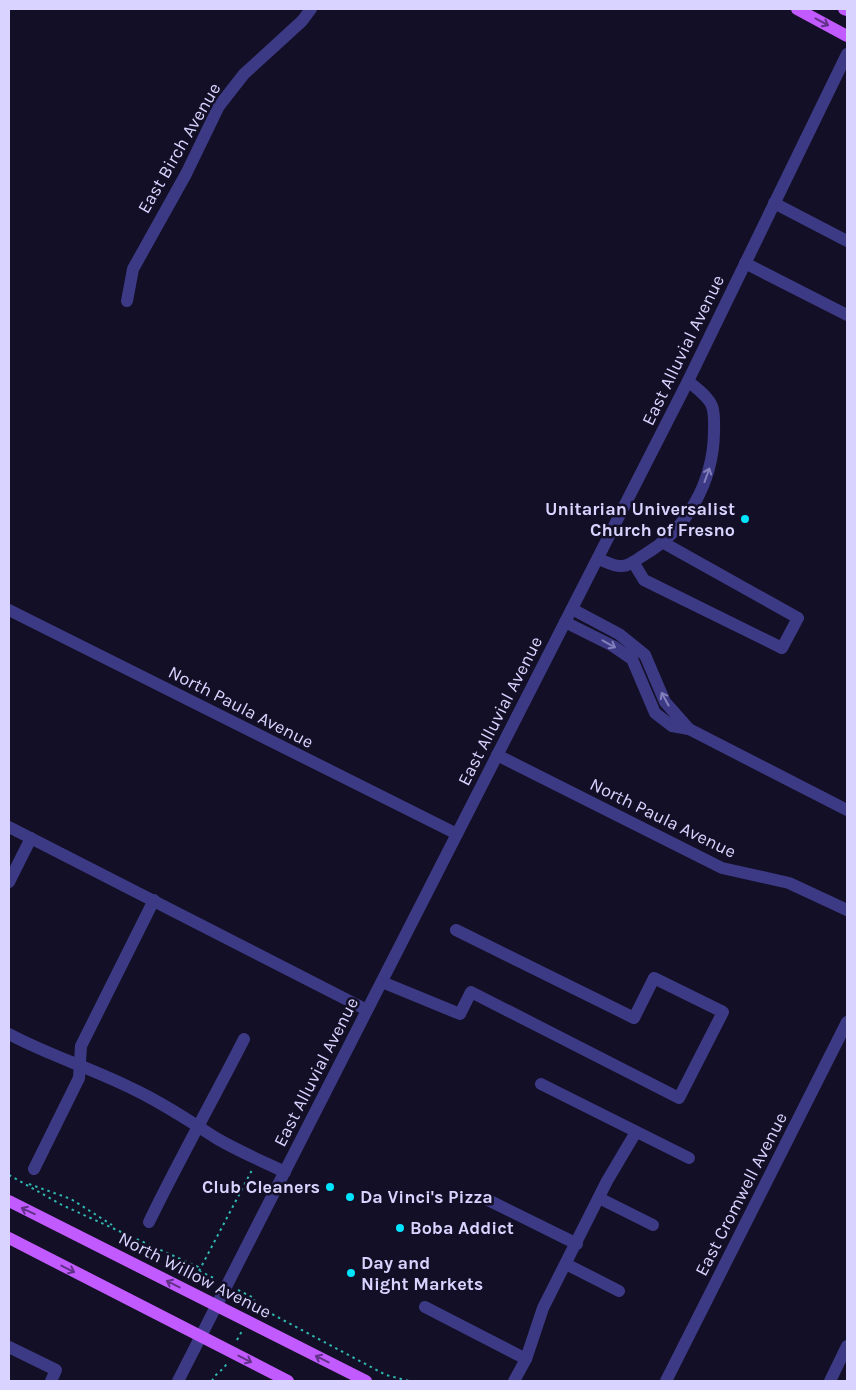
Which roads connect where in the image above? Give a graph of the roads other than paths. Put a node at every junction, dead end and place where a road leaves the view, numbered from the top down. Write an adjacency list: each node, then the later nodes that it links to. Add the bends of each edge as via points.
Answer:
1 (311, 9): 8 (street, East Birch Avenue, via 244,74 219,106 186,174 133,269)
2 (797, 9): 3 (main road, one-way to 3)
3 (847, 36)
4 (847, 54): 5 (street, East Alluvial Avenue)
5 (774, 203): 6 (street); 7 (street, East Alluvial Avenue)
6 (847, 241)
7 (745, 262): 9 (street); 10 (street, East Alluvial Avenue)
8 (127, 301)
9 (847, 315)
10 (688, 381): 11 (street, one-way to 10, via 674,532 698,497 709,469 714,442 709,400); 12 (street, East Alluvial Avenue)
11 (662, 542): 13 (street); 13 (street, via 798,618 782,648 644,580)
12 (598, 558): 13 (street, via 620,566); 14 (street, East Alluvial Avenue)
13 (633, 562)
14 (572, 609): 16 (street, East Alluvial Avenue); 17 (street, one-way to 14, via 665,702 645,655 619,634)
15 (9, 610): 21 (street, North Paula Avenue)
16 (565, 622): 17 (street, one-way to 17, via 632,659 655,713 672,726); 18 (street, East Alluvial Avenue)
17 (689, 729): 19 (street)
18 (497, 755): 21 (street, East Alluvial Avenue); 25 (street, North Paula Avenue, via 722,868 789,883)
19 (847, 810)
20 (9, 827): 22 (street)
21 (457, 834): 27 (street, East Alluvial Avenue)
22 (31, 838): 23 (street); 24 (street)
23 (9, 882)
24 (154, 900): 28 (street); 32 (street, via 81,1046)
25 (847, 910)
26 (456, 930): 27 (street, via 634,1018 654,978 723,1012 679,1098 471,992 460,1014)
27 (382, 982): 28 (street, East Alluvial Avenue)
28 (368, 1010): 38 (street, East Alluvial Avenue)
29 (847, 1022): 59 (street, East Cromwell Avenue)
30 (9, 1034): 32 (street)
31 (244, 1039): 34 (street)
32 (80, 1065): 34 (street, via 134,1089); 37 (street, via 80,1078)
33 (541, 1084): 35 (street)
34 (198, 1125): 38 (street); 42 (street)
35 (636, 1132): 36 (street); 39 (street)
36 (689, 1158)
37 (34, 1169)
38 (284, 1172): 48 (street, East Alluvial Avenue)
39 (599, 1198): 43 (street); 45 (street)
40 (486, 1199): 45 (street)
41 (9, 1201): 48 (main road, North Willow Avenue, one-way to 41)
42 (149, 1222)
43 (653, 1225)
44 (9, 1238): 50 (main road, one-way to 50)
45 (577, 1244): 46 (street)
46 (566, 1264): 47 (street); 53 (street, via 543,1308)
47 (619, 1291)
48 (217, 1306): 50 (street, East Alluvial Avenue); 57 (main road, North Willow Avenue, one-way to 48)
49 (425, 1307): 53 (street)
50 (201, 1338): 55 (street, East Alluvial Avenue); 56 (main road, one-way to 56)
51 (847, 1346): 60 (street)
52 (9, 1347): 54 (street, via 56,1370)
53 (526, 1359): 58 (street)
54 (51, 1381)
55 (178, 1381)
56 (288, 1381)
57 (366, 1381)
58 (514, 1381)
59 (666, 1381)
60 (830, 1381)

